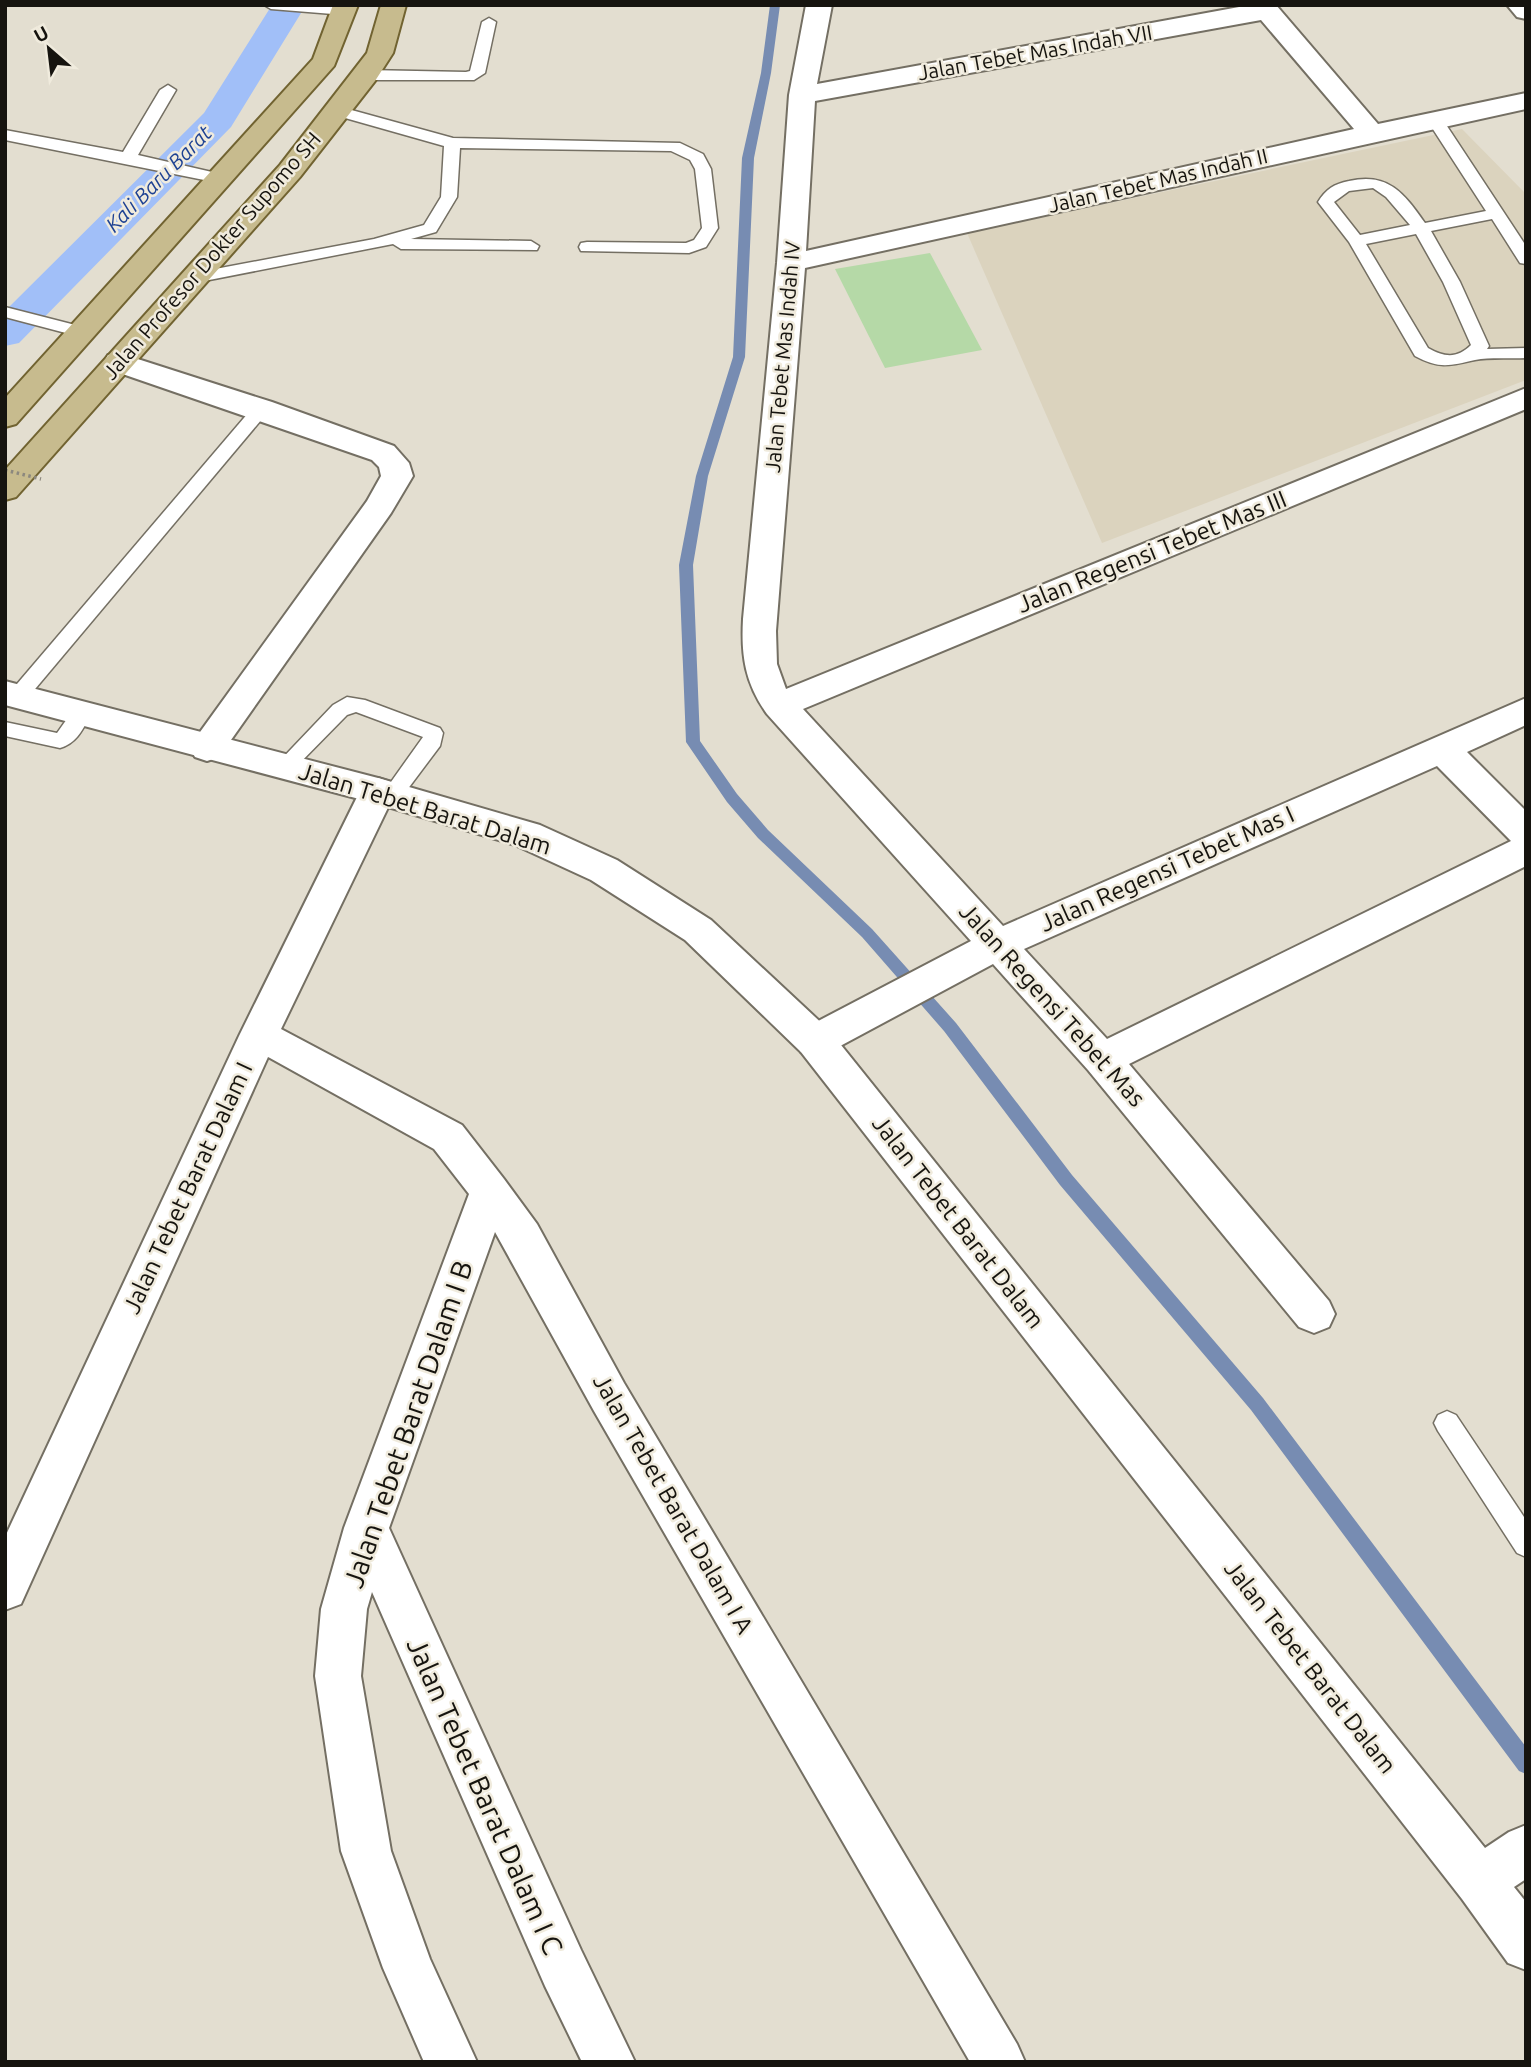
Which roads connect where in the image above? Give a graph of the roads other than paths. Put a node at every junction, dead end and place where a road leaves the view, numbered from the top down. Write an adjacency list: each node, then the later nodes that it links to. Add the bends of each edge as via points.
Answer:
1 (271, 5): 5 (lane)
2 (394, 5): 10 (main road, Jalan Profesor Dokter Supomo SH)
3 (819, 5): 12 (street, Jalan Tebet Mas Indah IV)
4 (1519, 5): 7 (street)
5 (345, 8): 9 (main road, Jalan Profesor Dokter Supomo SH)
6 (1265, 8): 12 (street, Jalan Tebet Mas Indah VII); 16 (street)
7 (1526, 12)
8 (489, 22): 10 (lane, via 477,73 469,77)
9 (330, 48): 10 (main road); 20 (main road, Jalan Profesor Dokter Supomo SH, via 325,61)
10 (373, 64): 14 (main road, Jalan Profesor Dokter Supomo SH)
11 (168, 90): 19 (lane)
12 (802, 95): 28 (street, Jalan Tebet Mas Indah IV)
13 (1526, 101): 15 (street, Jalan Tebet Mas Indah II)
14 (337, 111): 18 (lane); 29 (main road, Jalan Profesor Dokter Supomo SH)
15 (1435, 120): 16 (street, Jalan Tebet Mas Indah II); 21 (lane)
16 (1372, 133): 28 (street, Jalan Tebet Mas Indah II)
17 (5, 135): 19 (lane)
18 (452, 143): 24 (lane, via 449,197 430,228); 26 (lane, via 674,146 697,157 703,169 710,228 700,243 689,248)
19 (128, 158): 20 (lane)
20 (210, 176): 31 (main road, Jalan Profesor Dokter Supomo SH)
21 (1494, 214): 22 (lane); 27 (lane)
22 (1422, 228): 23 (lane); 23 (lane, via 1389,191 1377,184 1358,184 1330,193 1326,202); 33 (lane, via 1480,346)
23 (1356, 241): 33 (lane, via 1421,352 1436,361)
24 (377, 244): 25 (lane); 29 (lane)
25 (531, 246)
26 (587, 247)
27 (1526, 259)
28 (792, 263): 39 (street, Jalan Tebet Mas Indah IV, via 758,651 761,674)
29 (194, 278): 34 (main road, Jalan Profesor Dokter Supomo SH)
30 (5, 312): 31 (lane)
31 (81, 332): 37 (main road, Jalan Profesor Dokter Supomo SH)
32 (1526, 353): 33 (lane)
33 (1473, 355)
34 (119, 362): 36 (street); 38 (main road, Jalan Profesor Dokter Supomo SH)
35 (1526, 398): 39 (street, Jalan Regensi Tebet Mas III)
36 (261, 408): 40 (lane); 42 (street, via 383,453 397,476)
37 (5, 417)
38 (5, 490)
39 (779, 705): 48 (street, Jalan Regensi Tebet Mas)
40 (9, 706): 42 (street, Jalan Tebet Barat Dalam, via 81,714)
41 (1526, 709): 43 (street, Jalan Regensi Tebet Mas I)
42 (207, 748): 44 (street, Jalan Tebet Barat Dalam)
43 (1442, 749): 46 (street); 48 (street, Jalan Regensi Tebet Mas I)
44 (284, 767): 45 (street, Jalan Tebet Barat Dalam); 45 (lane, via 347,704 358,705 433,733 433,741)
45 (384, 794): 49 (street, Jalan Tebet Barat Dalam, via 527,835 604,870 698,930); 50 (street, Jalan Tebet Barat Dalam I)
46 (1526, 834)
47 (1526, 850): 51 (street)
48 (998, 944): 49 (street, Jalan Regensi Tebet Mas I); 51 (street, Jalan Regensi Tebet Mas)
49 (827, 1034): 59 (street, Jalan Tebet Barat Dalam)
50 (258, 1036): 52 (street, Jalan Tebet Barat Dalam I A, via 447,1137); 57 (street, Jalan Tebet Barat Dalam I)
51 (1102, 1059): 53 (street, Jalan Regensi Tebet Mas)
52 (490, 1191): 55 (street, Jalan Tebet Barat Dalam I B); 63 (street, Jalan Tebet Barat Dalam I A, via 522,1237 609,1397)
53 (1314, 1314)
54 (1447, 1423): 56 (lane)
55 (366, 1528): 61 (street, Jalan Tebet Barat Dalam I B, via 344,1609 338,1676 366,1852 408,1968); 62 (street, Jalan Tebet Barat Dalam I C)
56 (1526, 1544)
57 (5, 1588)
58 (1526, 1849): 59 (street)
59 (1480, 1881): 60 (street, Jalan Tebet Barat Dalam)
60 (1526, 1945)
61 (452, 2062)
62 (609, 2062)
63 (999, 2062)

